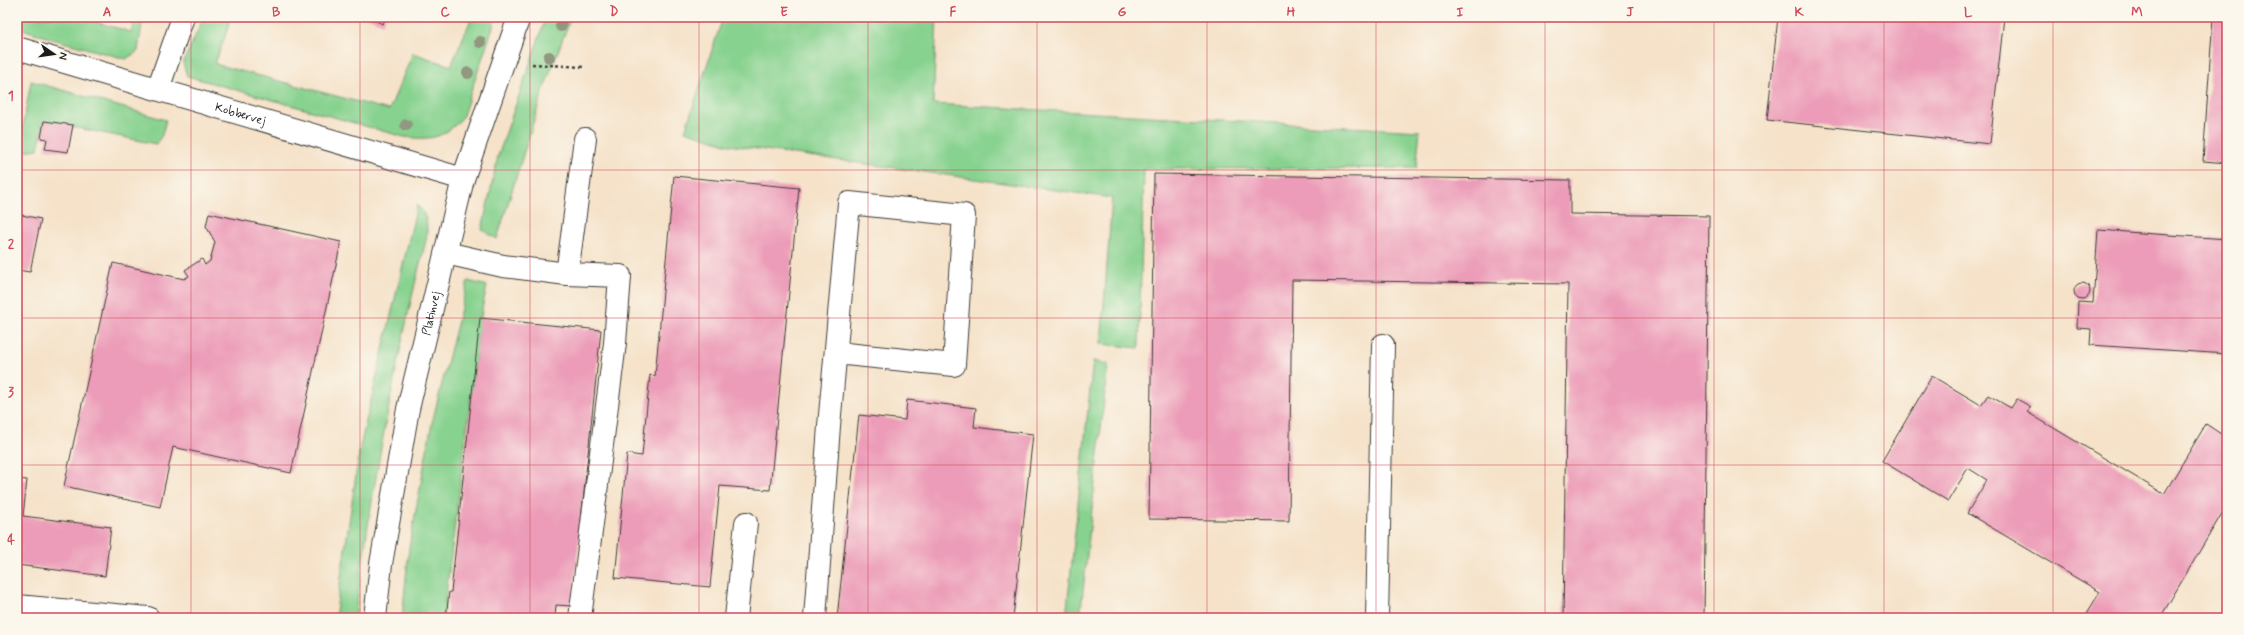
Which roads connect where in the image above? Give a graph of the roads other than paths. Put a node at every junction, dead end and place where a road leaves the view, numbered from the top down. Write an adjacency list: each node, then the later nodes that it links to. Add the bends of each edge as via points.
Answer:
1 (183, 17): 4 (street)
2 (519, 17): 6 (street, Platinvej)
3 (18, 51): 4 (street, Kobbervej)
4 (158, 90): 6 (street, Kobbervej)
5 (586, 139): 8 (street)
6 (463, 179): 7 (street, Platinvej)
7 (446, 253): 8 (street, via 504,266); 14 (street, Platinvej, via 408,409 381,564)
8 (567, 274): 15 (street, via 620,276 615,343)
9 (1383, 345): 18 (street)
10 (836, 352): 10 (street, via 849,203 964,215 954,365); 17 (street)
11 (746, 523): 16 (street)
12 (17, 606): 13 (street)
13 (148, 618)
14 (375, 618)
15 (580, 618)
16 (736, 618)
17 (815, 618)
18 (1377, 618)

